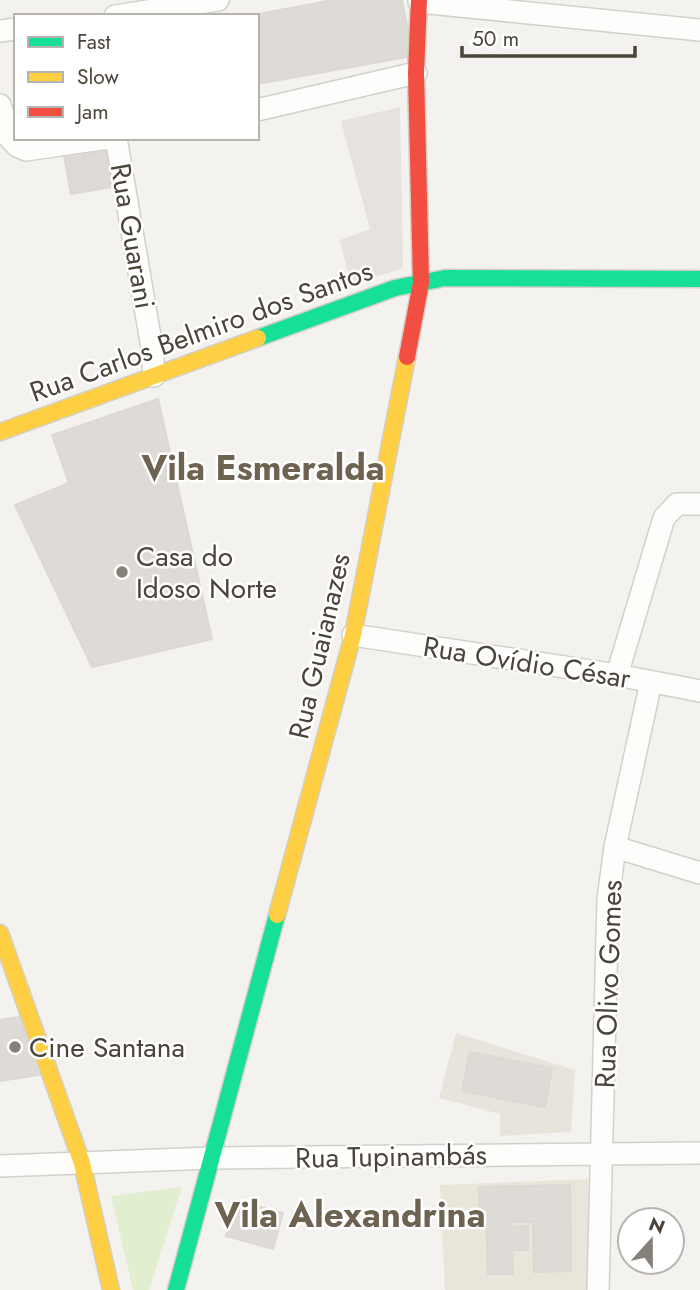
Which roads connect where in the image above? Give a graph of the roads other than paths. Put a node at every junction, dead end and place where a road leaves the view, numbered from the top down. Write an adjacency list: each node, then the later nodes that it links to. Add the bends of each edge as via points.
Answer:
1 (218, 0): 3 (street)
2 (419, 1): 4 (street); 5 (main road, Rua Guaianazes)
3 (128, 14)
4 (700, 30)
5 (416, 73): 7 (street); 12 (main road, Rua Guaianazes)
6 (0, 105): 8 (street)
7 (259, 110)
8 (5, 133): 9 (street, via 26,150)
9 (94, 140)
10 (116, 140): 13 (street, Rua Guarani)
11 (700, 279): 12 (main road, Rua Carlos Belmiro dos Santos, via 445,278)
12 (421, 283): 13 (main road, Rua Carlos Belmiro dos Santos, via 395,288); 16 (main road, Rua Guaianazes)
13 (154, 376): 14 (main road, Rua Carlos Belmiro dos Santos)
14 (0, 432)
15 (700, 504): 17 (street, via 677,505 664,518)
16 (353, 635): 17 (street, Rua Ovídio César); 25 (main road, Rua Guaianazes)
17 (617, 676): 18 (street, Rua Ovídio César)
18 (651, 682): 19 (street, Rua Ovídio César); 20 (street, Rua Olivo Gomes)
19 (700, 691)
20 (615, 847): 21 (street); 23 (street, Rua Olivo Gomes, via 608,899)
21 (700, 873)
22 (0, 933): 26 (main road)
23 (602, 1153): 24 (street, Rua Tupinambás); 25 (street, Rua Tupinambás); 30 (street, Rua Olivo Gomes)
24 (700, 1153)
25 (211, 1158): 26 (street, Rua Tupinambás); 29 (main road, Rua Guaianazes)
26 (82, 1163): 27 (street, Rua Tupinambás); 28 (main road)
27 (0, 1166)
28 (111, 1290)
29 (176, 1290)
30 (598, 1290)

